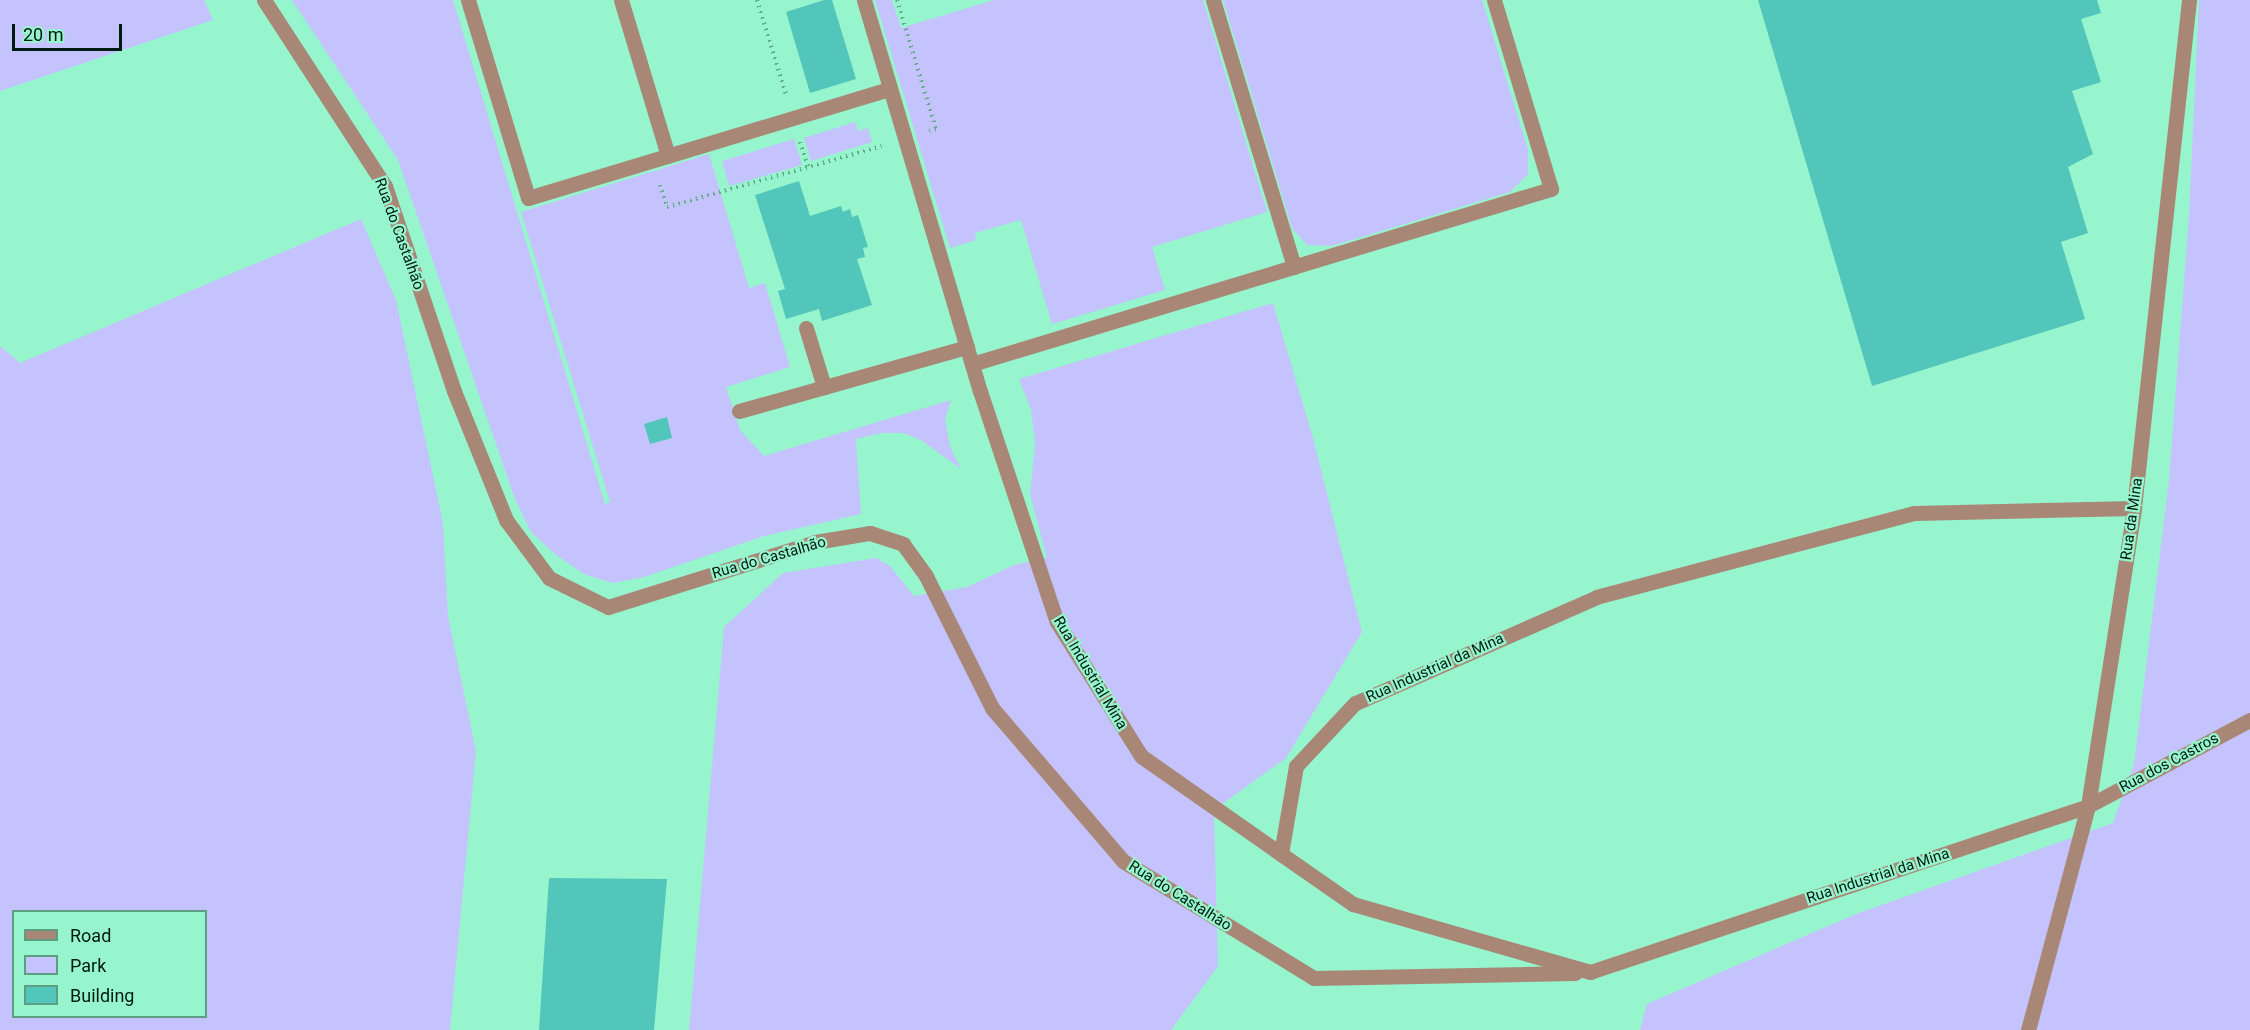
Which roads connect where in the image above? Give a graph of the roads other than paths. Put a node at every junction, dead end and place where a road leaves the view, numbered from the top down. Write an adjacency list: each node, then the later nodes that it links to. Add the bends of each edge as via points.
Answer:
1 (264, 0): 20 (street, Rua do Castalhão, via 385,186 454,391 506,520 549,578 608,607 815,542 870,533 903,544 926,576 992,708 1123,861 1314,978)
2 (468, 0): 9 (street, via 528,198)
3 (621, 0): 9 (street)
4 (864, 0): 8 (street, Rua Industrial Mina)
5 (1213, 0): 10 (street)
6 (1494, 0): 10 (street, via 1551,189)
7 (2189, 0): 16 (street, Rua da Mina)
8 (890, 89): 9 (street); 12 (street, Rua Industrial Mina)
9 (668, 156)
10 (1294, 267): 13 (street)
11 (806, 328): 14 (street)
12 (967, 347): 13 (street, Rua Industrial Mina); 14 (street)
13 (972, 364): 19 (street, Rua Industrial Mina, via 1057,622 1141,756)
14 (824, 387): 15 (street)
15 (739, 411)
16 (2134, 508): 18 (street, Rua da Mina); 19 (street, Rua Industrial da Mina, via 1914,513 1597,597 1355,703 1296,766)
17 (2250, 720): 18 (street, Rua dos Castros)
18 (2088, 806): 20 (street, Rua Industrial da Mina); 21 (street, Rua da Mina)
19 (1281, 854): 20 (street, via 1353,904)
20 (1590, 972)
21 (2028, 1030)

